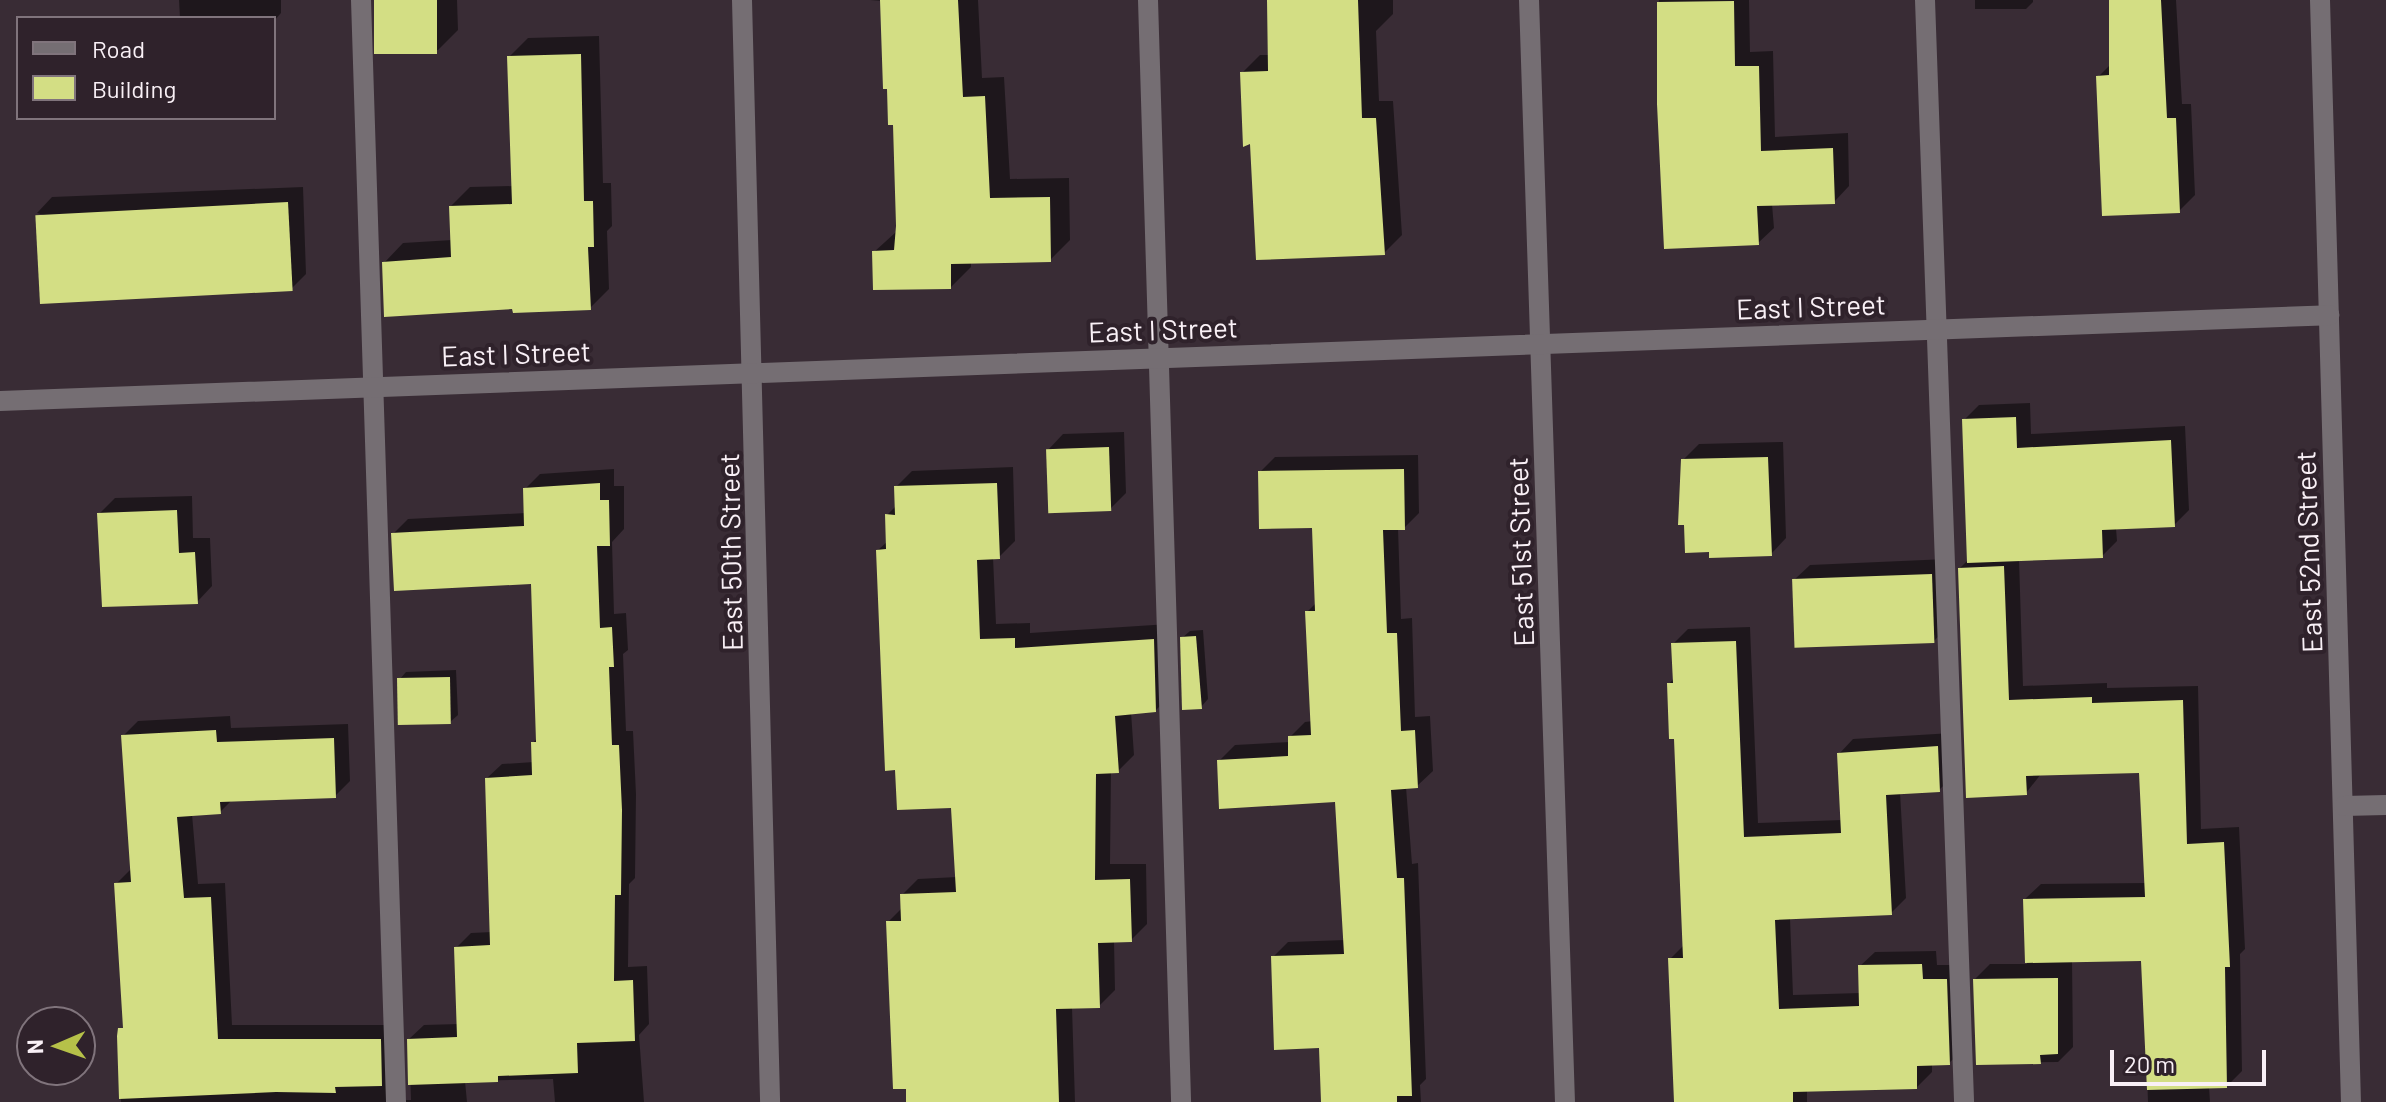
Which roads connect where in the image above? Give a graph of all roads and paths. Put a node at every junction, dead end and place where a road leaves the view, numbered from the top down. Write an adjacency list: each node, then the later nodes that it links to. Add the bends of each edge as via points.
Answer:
1 (361, 0): 12 (street)
2 (742, 0): 11 (street, East 50th Street)
3 (1148, 0): 10 (street)
4 (1529, 0): 9 (street, East 51st Street)
5 (1925, 0): 8 (street)
6 (2320, 0): 7 (street, East 52nd Street)
7 (2329, 315): 8 (street, East I Street); 15 (street, East 52nd Street)
8 (1937, 329): 9 (street, East I Street); 20 (street)
9 (1541, 343): 10 (street, East I Street); 19 (street, East 51st Street)
10 (1159, 357): 11 (street, East I Street); 18 (street)
11 (754, 372): 12 (street, East I Street); 17 (street, East 50th Street)
12 (374, 387): 13 (street, East I Street); 16 (street)
13 (0, 401)
14 (2386, 805): 15 (street)
15 (2344, 806): 21 (street, East 52nd Street)
16 (396, 1102)
17 (770, 1102)
18 (1181, 1102)
19 (1565, 1102)
20 (1964, 1102)
21 (2351, 1102)

